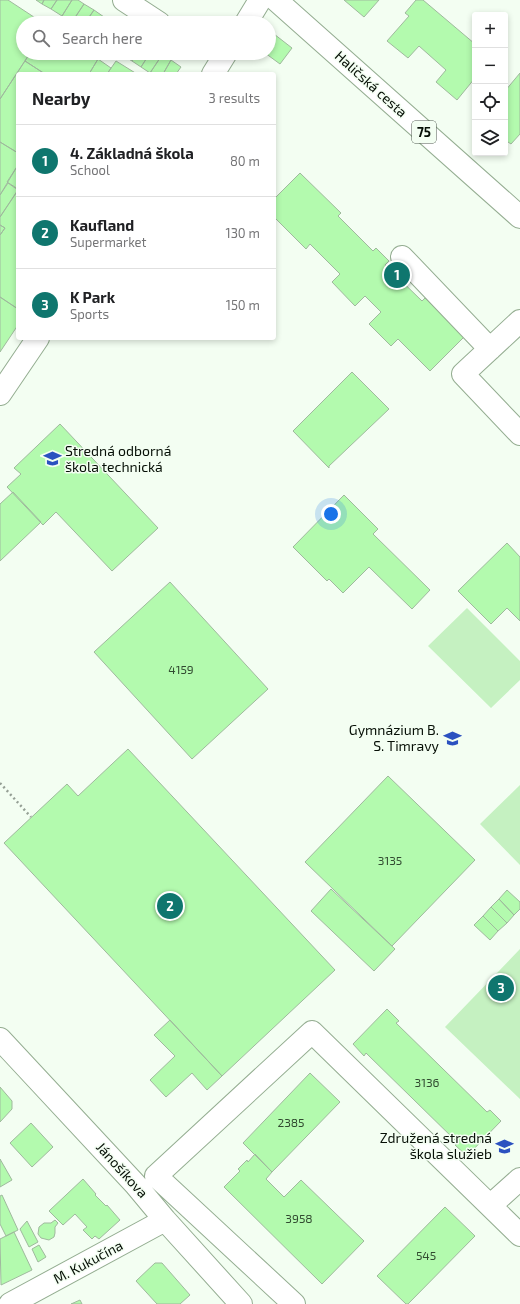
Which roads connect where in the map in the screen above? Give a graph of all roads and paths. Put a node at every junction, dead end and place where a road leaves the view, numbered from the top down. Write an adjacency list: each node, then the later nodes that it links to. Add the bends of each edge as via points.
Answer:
1 (124, 0): 4 (street)
2 (260, 0): 5 (street)
3 (276, 0): 6 (street, Haličská cesta / 75)
4 (148, 16)
5 (250, 16)
6 (520, 217)
7 (402, 258): 10 (street)
8 (520, 322): 10 (street)
9 (37, 340): 11 (street)
10 (490, 349): 12 (street, via 463,374)
11 (0, 394)
12 (520, 434)
13 (0, 783): 14 (path)
14 (31, 817)
15 (0, 1039): 18 (street, Jánošíkova)
16 (520, 1178): 17 (street)
17 (491, 1205): 19 (street); 22 (street, via 312,1032 156,1176)
18 (166, 1220): 20 (street, M. Kukučína); 21 (street, Jánošíkova)
19 (520, 1235)
20 (10, 1304)
21 (241, 1304)
22 (294, 1304)

